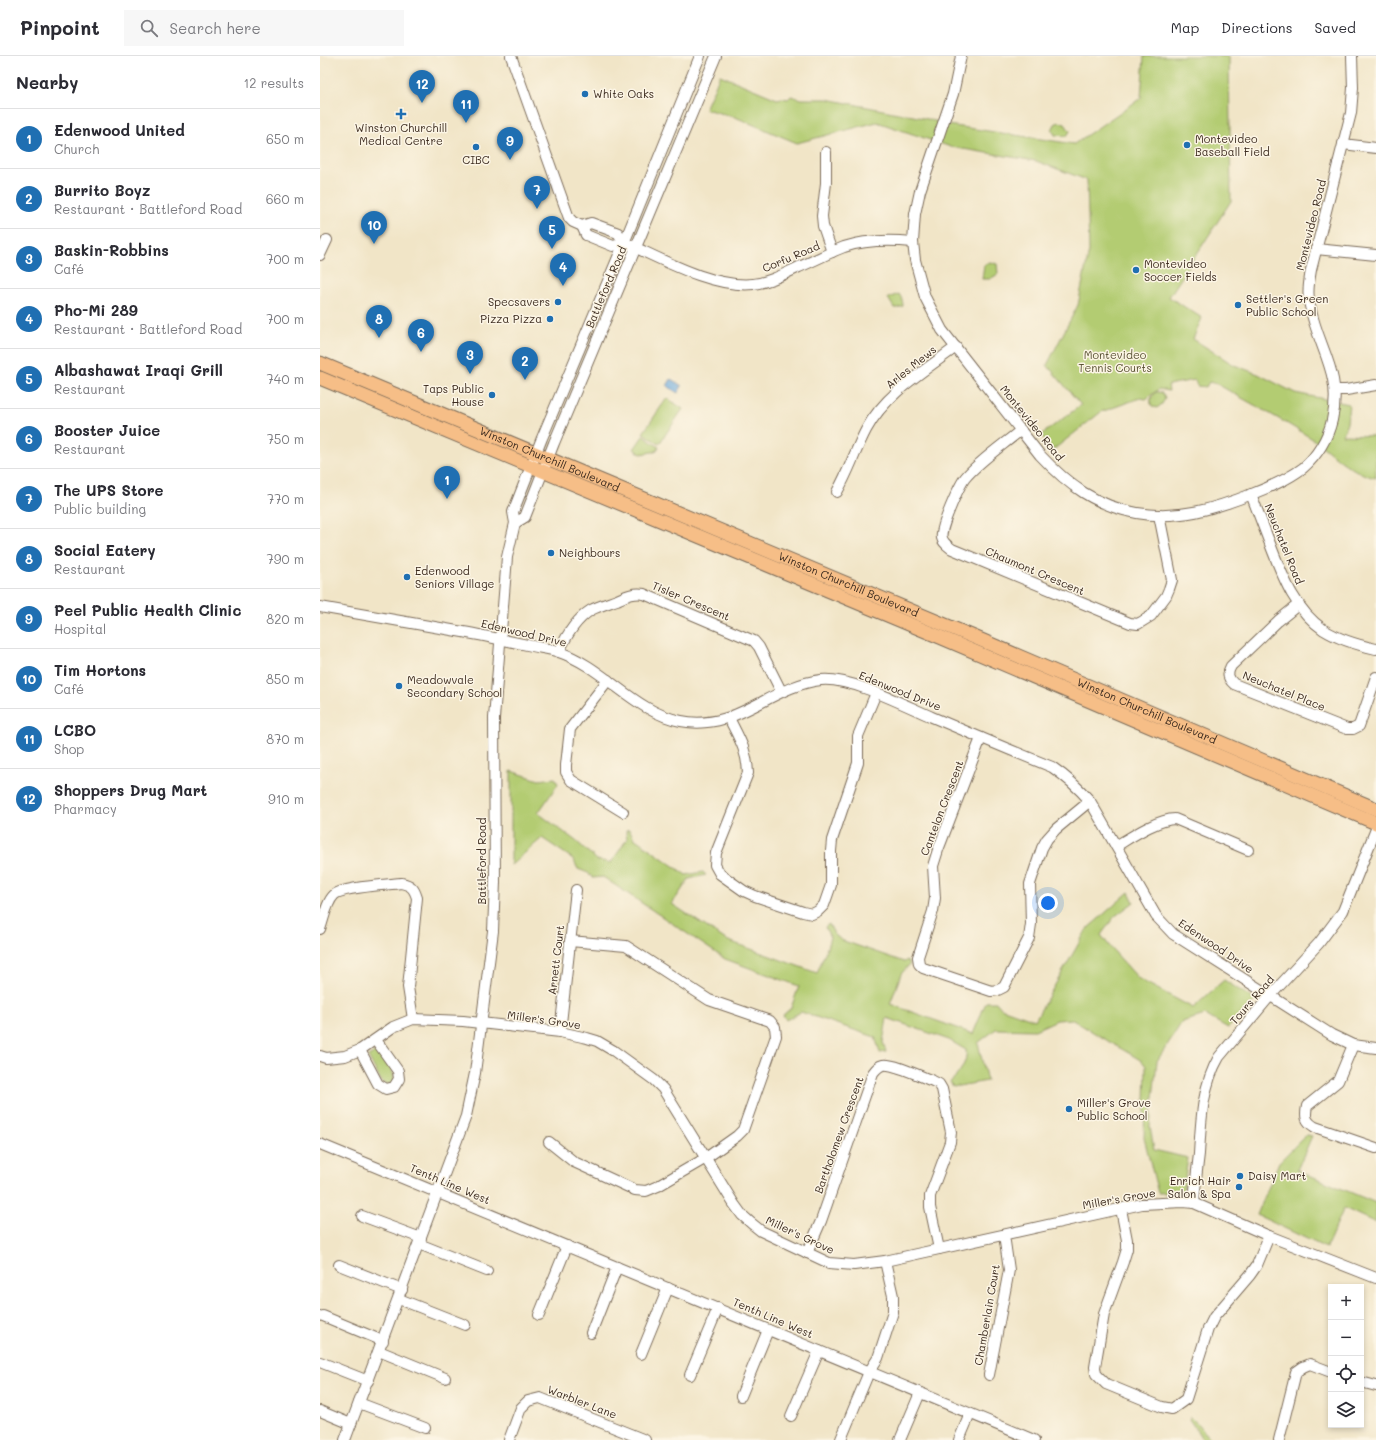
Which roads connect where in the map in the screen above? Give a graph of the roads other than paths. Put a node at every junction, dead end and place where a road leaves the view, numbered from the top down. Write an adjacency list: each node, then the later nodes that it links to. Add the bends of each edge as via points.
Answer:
1 (511, 56): 11 (street, via 569,218 582,226 586,235 613,246)
2 (700, 56): 11 (street, Battleford Road)
3 (716, 56): 12 (street, Battleford Road)
4 (961, 56): 10 (street, Montevideo Road, via 953,94 920,191)
5 (1352, 56): 6 (street, Montevideo Road, via 1353,101)
6 (1343, 144): 7 (street); 13 (street, Montevideo Road)
7 (1376, 148)
8 (826, 152): 14 (street, via 822,216)
9 (327, 240): 15 (street)
10 (913, 242): 14 (street, Corfu Road, via 895,240 864,243); 17 (street, Montevideo Road, via 925,297 942,330)
11 (624, 243): 12 (street, Corfu Road); 23 (street, Battleford Road)
12 (636, 248): 14 (street, Corfu Road, via 707,279 745,284 768,281); 24 (street, Battleford Road)
13 (1316, 249): 16 (street); 21 (street, Montevideo Road, via 1311,270 1309,305)
14 (832, 252)
15 (320, 255)
16 (1376, 255)
17 (956, 347): 22 (street, Montevideo Road); 27 (street, Arles Mews, via 905,385 888,402 866,430)
18 (320, 363): 23 (main road, Winston Churchill Boulevard)
19 (320, 378): 25 (main road, Winston Churchill Boulevard)
20 (1376, 385): 21 (street)
21 (1336, 390): 28 (street, Montevideo Road, via 1330,428 1315,456 1289,477)
22 (1021, 430): 29 (street, Montevideo Road, via 1054,469 1089,497 1117,508); 29 (street, Chaumont Crescent, via 964,479 942,527 941,537 952,549 1130,623 1138,624 1151,616 1166,596 1172,580)
23 (536, 453): 24 (main road, Winston Churchill Boulevard); 25 (street, Battleford Road)
24 (548, 459): 26 (street, Battleford Road); 43 (main road, Winston Churchill Boulevard)
25 (530, 466): 26 (main road, Winston Churchill Boulevard); 30 (street, Battleford Road, via 513,512)
26 (543, 472): 30 (street, Battleford Road, via 526,517); 45 (main road, Winston Churchill Boulevard)
27 (837, 492)
28 (1251, 494): 29 (street, Montevideo Road, via 1202,512); 31 (street, Neuchatel Road, via 1285,582)
29 (1159, 515)
30 (514, 523): 33 (street, Battleford Road, via 506,557)
31 (1298, 604): 34 (street, Neuchatel Road, via 1324,630 1354,644); 36 (street, Neuchatel Place, via 1231,666 1228,676 1234,684 1347,729 1353,729 1359,726)
32 (320, 607): 33 (street, Edenwood Drive)
33 (500, 639): 35 (street, Edenwood Drive); 54 (street, Battleford Road, via 494,718 493,930)
34 (1376, 649)
35 (559, 652): 37 (street, Edenwood Drive, via 579,661); 38 (street, Tisler Crescent, via 574,626 592,610 629,595 644,594 754,641)
36 (1376, 677)
37 (608, 680): 40 (street, Edenwood Drive, via 642,706 668,718 707,723); 44 (street, via 570,729 566,772 571,780)
38 (781, 691): 39 (street, Edenwood Drive, via 798,684 823,680 844,681); 40 (street, Edenwood Drive)
39 (876, 693): 40 (street, via 858,736 858,763 832,840 831,885 824,905 812,914 755,896 720,874 715,865 716,853 748,773 745,748); 41 (street, Edenwood Drive)
40 (729, 718)
41 (981, 738): 42 (street, Edenwood Drive, via 1052,767 1077,786); 42 (street, Cantelon Crescent, via 933,866 933,911 918,957 923,968 991,991 1004,987 1029,938 1030,884 1042,848 1056,829)
42 (1090, 801): 47 (street, Edenwood Drive)
43 (1376, 809)
44 (623, 812)
45 (1376, 823)
46 (1376, 830): 52 (street, Tours Road, via 1344,911 1319,943)
47 (1116, 846): 48 (street, via 1160,822 1175,819); 52 (street, Edenwood Drive, via 1156,916 1173,934)
48 (1248, 850)
49 (576, 890): 51 (street, Arnett Court)
50 (320, 929): 53 (street, via 330,900 344,890 401,883 408,884 414,889 417,898 408,987)
51 (570, 941): 55 (street, Arnett Court); 64 (street, via 626,946 709,1000 770,1021 774,1027 776,1036 743,1130)
52 (1270, 996): 57 (street, Edenwood Drive, via 1332,1035); 66 (street, Tours Road, via 1212,1068 1201,1117)
53 (412, 1019): 54 (street, Miller's Grove); 56 (street, Miller's Grove, via 393,1027)
54 (481, 1024): 55 (street, Miller's Grove); 65 (street, Battleford Road, via 470,1103)
55 (560, 1032): 64 (street, Miller's Grove, via 597,1041 654,1080 664,1089)
56 (376, 1040): 59 (street, Miller's Grove); 59 (street, via 398,1071 399,1079 394,1087 386,1089 378,1084)
57 (1353, 1045): 58 (street, Edenwood Drive); 63 (street, via 1338,1081 1307,1106 1306,1115 1309,1123 1315,1127)
58 (1376, 1048)
59 (360, 1050): 60 (street, Miller's Grove, via 344,1056)
60 (320, 1056)
61 (549, 1142): 64 (street, via 574,1162 635,1190 658,1186)
62 (321, 1148): 65 (street, Tenth Line West)
63 (1376, 1148)
64 (706, 1158): 74 (street, Miller's Grove, via 742,1214 761,1231)
65 (438, 1193): 71 (street, Battleford Road); 72 (street, Tenth Line West)
66 (1194, 1204): 67 (street, Miller's Grove, via 1156,1203); 70 (street, Miller's Grove)
67 (1121, 1209): 69 (street, Miller's Grove); 70 (street, via 1127,1248 1104,1314 1096,1374 1106,1384 1172,1409 1186,1399 1214,1317 1257,1265)
68 (362, 1216): 71 (street)
69 (1004, 1235): 73 (street, Miller's Grove); 96 (street, Chamberlain Court, via 1009,1270)
70 (1269, 1236): 79 (street, Miller's Grove)
71 (420, 1241): 78 (street); 81 (street, Battleford Road)
72 (567, 1246): 77 (street, Tenth Line West); 83 (street)
73 (939, 1249): 74 (street, Bartholomew Crescent, via 930,1196 951,1137 945,1097 939,1084 885,1065 873,1073 821,1221); 75 (street, Miller's Grove)
74 (807, 1253): 75 (street, Miller's Grove, via 829,1263 854,1265)
75 (885, 1261): 94 (street, via 893,1296 893,1312 878,1358)
76 (339, 1265): 81 (street)
77 (617, 1267): 80 (street, Tenth Line West); 87 (street)
78 (487, 1271)
79 (1376, 1278)
80 (668, 1288): 82 (street, Tenth Line West); 91 (street)
81 (400, 1294): 85 (street); 88 (street, Battleford Road)
82 (718, 1308): 86 (street, Tenth Line West); 95 (street, Tenth Line West)
83 (539, 1315)
84 (323, 1316): 88 (street)
85 (465, 1325)
86 (768, 1330): 89 (street, Tenth Line West); 102 (street)
87 (591, 1333)
88 (383, 1341): 90 (street, Battleford Road)
89 (819, 1350): 94 (street, Tenth Line West); 106 (street, Tenth Line West)
90 (379, 1351): 97 (street); 98 (street, Battleford Road)
91 (640, 1354)
92 (320, 1362): 98 (street)
93 (1328, 1371): 117 (street, via 1310,1364 1296,1372)
94 (869, 1372): 101 (street, Tenth Line West); 110 (street)
95 (690, 1375)
96 (989, 1375)
97 (445, 1378)
98 (368, 1381): 103 (street, Battleford Road)
99 (1364, 1383): 100 (street)
100 (1376, 1386)
101 (920, 1393): 105 (street, Tenth Line West); 114 (street)
102 (740, 1396)
103 (359, 1403): 107 (street, Battleford Road); 108 (street)
104 (320, 1411): 107 (street)
105 (970, 1414): 109 (street, Tenth Line West); 115 (street)
106 (791, 1416)
107 (351, 1424): 111 (street, Battleford Road)
108 (425, 1428)
109 (1019, 1437): 116 (street, Tenth Line West)
110 (841, 1439)
111 (345, 1440)
112 (509, 1440): 113 (street, Warbler Lane, via 522,1408 528,1401 540,1398)
113 (645, 1440)
114 (900, 1440)
115 (959, 1440)
116 (1034, 1440)
117 (1279, 1440)

